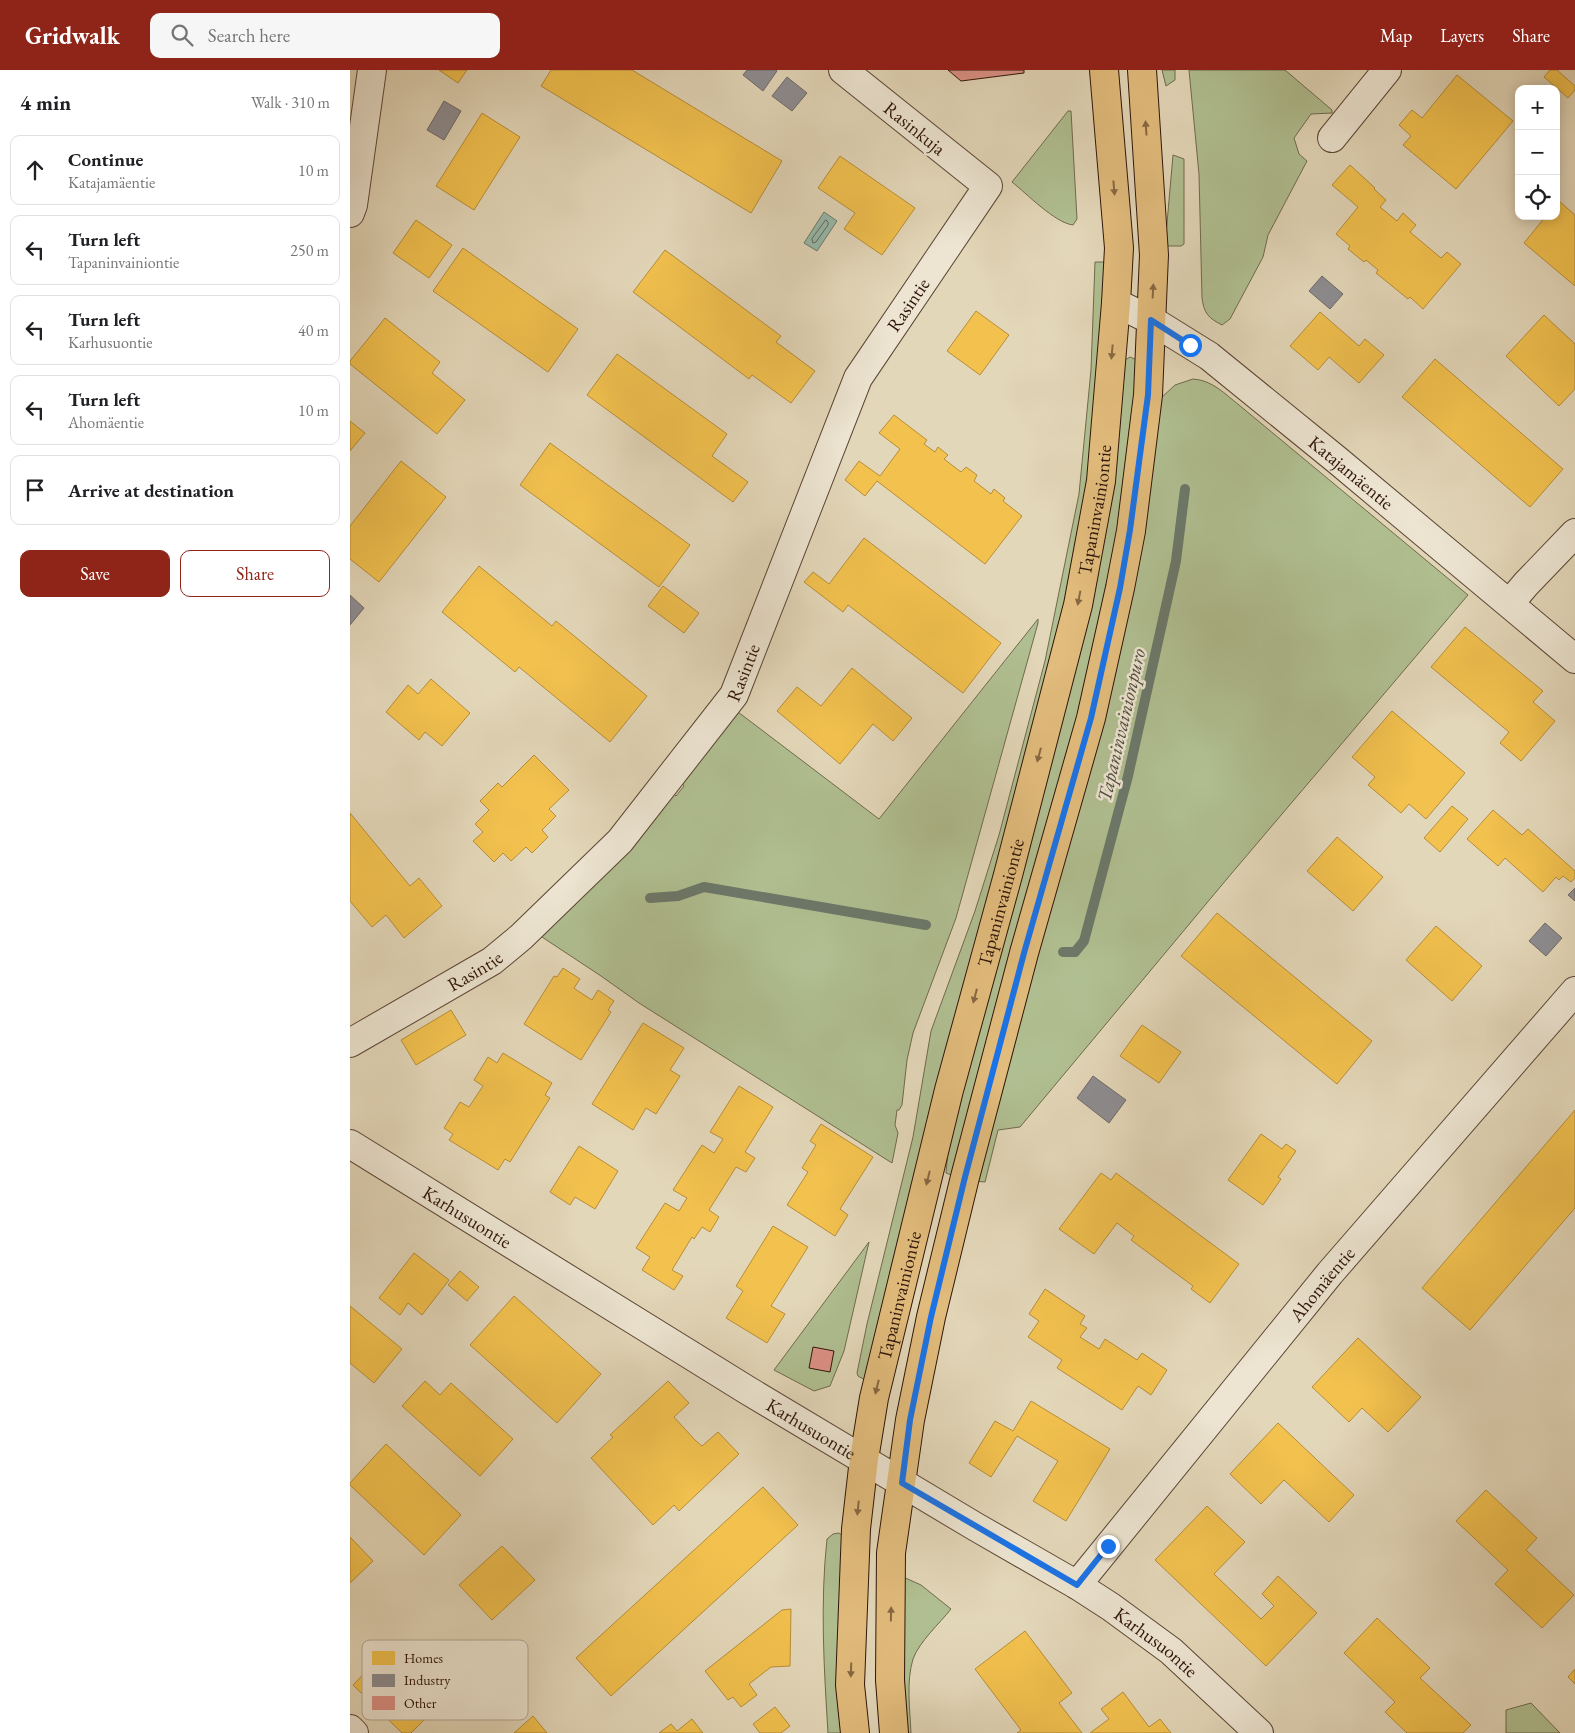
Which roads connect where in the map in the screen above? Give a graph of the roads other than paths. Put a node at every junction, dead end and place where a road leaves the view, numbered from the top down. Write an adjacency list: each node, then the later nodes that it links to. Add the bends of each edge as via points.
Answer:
1 (372, 70): 8 (street)
2 (843, 70): 7 (street, Rasinkuja)
3 (1104, 70): 9 (main road, Tapaninvainiontie, one-way to 9, via 1119,248)
4 (1142, 70): 10 (main road, Tapaninvainiontie, one-way to 4, via 1154,255)
5 (1387, 70): 6 (street)
6 (1332, 138)
7 (988, 186): 15 (street, Rasintie, via 858,378 734,695 620,841 521,937 492,960)
8 (350, 214)
9 (1116, 303): 10 (street, Katajamäentie); 17 (main road, Tapaninvainiontie, one-way to 17, via 1101,481 1078,605 949,1090 874,1398)
10 (1151, 320): 12 (street, Katajamäentie, via 1209,356); 18 (main road, Tapaninvainiontie, via 1148,395 1120,588 1091,718 1024,953 931,1317 910,1420)
11 (1575, 534): 12 (street)
12 (1510, 603): 13 (street, Katajamäentie)
13 (1575, 659)
14 (1575, 991): 19 (street, Ahomäentie, via 1330,1273)
15 (350, 1043)
16 (350, 1144): 17 (street, Karhusuontie)
17 (864, 1460): 18 (street, Karhusuontie); 22 (main road, Tapaninvainiontie, one-way to 22, via 856,1529 850,1685)
18 (902, 1483): 19 (street, Karhusuontie); 23 (main road, Tapaninvainiontie, one-way to 18, via 890,1680 892,1553)
19 (1077, 1585): 24 (street, Karhusuontie, via 1171,1652)
20 (350, 1729): 21 (street)
21 (354, 1733)
22 (855, 1733)
23 (894, 1733)
24 (1259, 1733)

